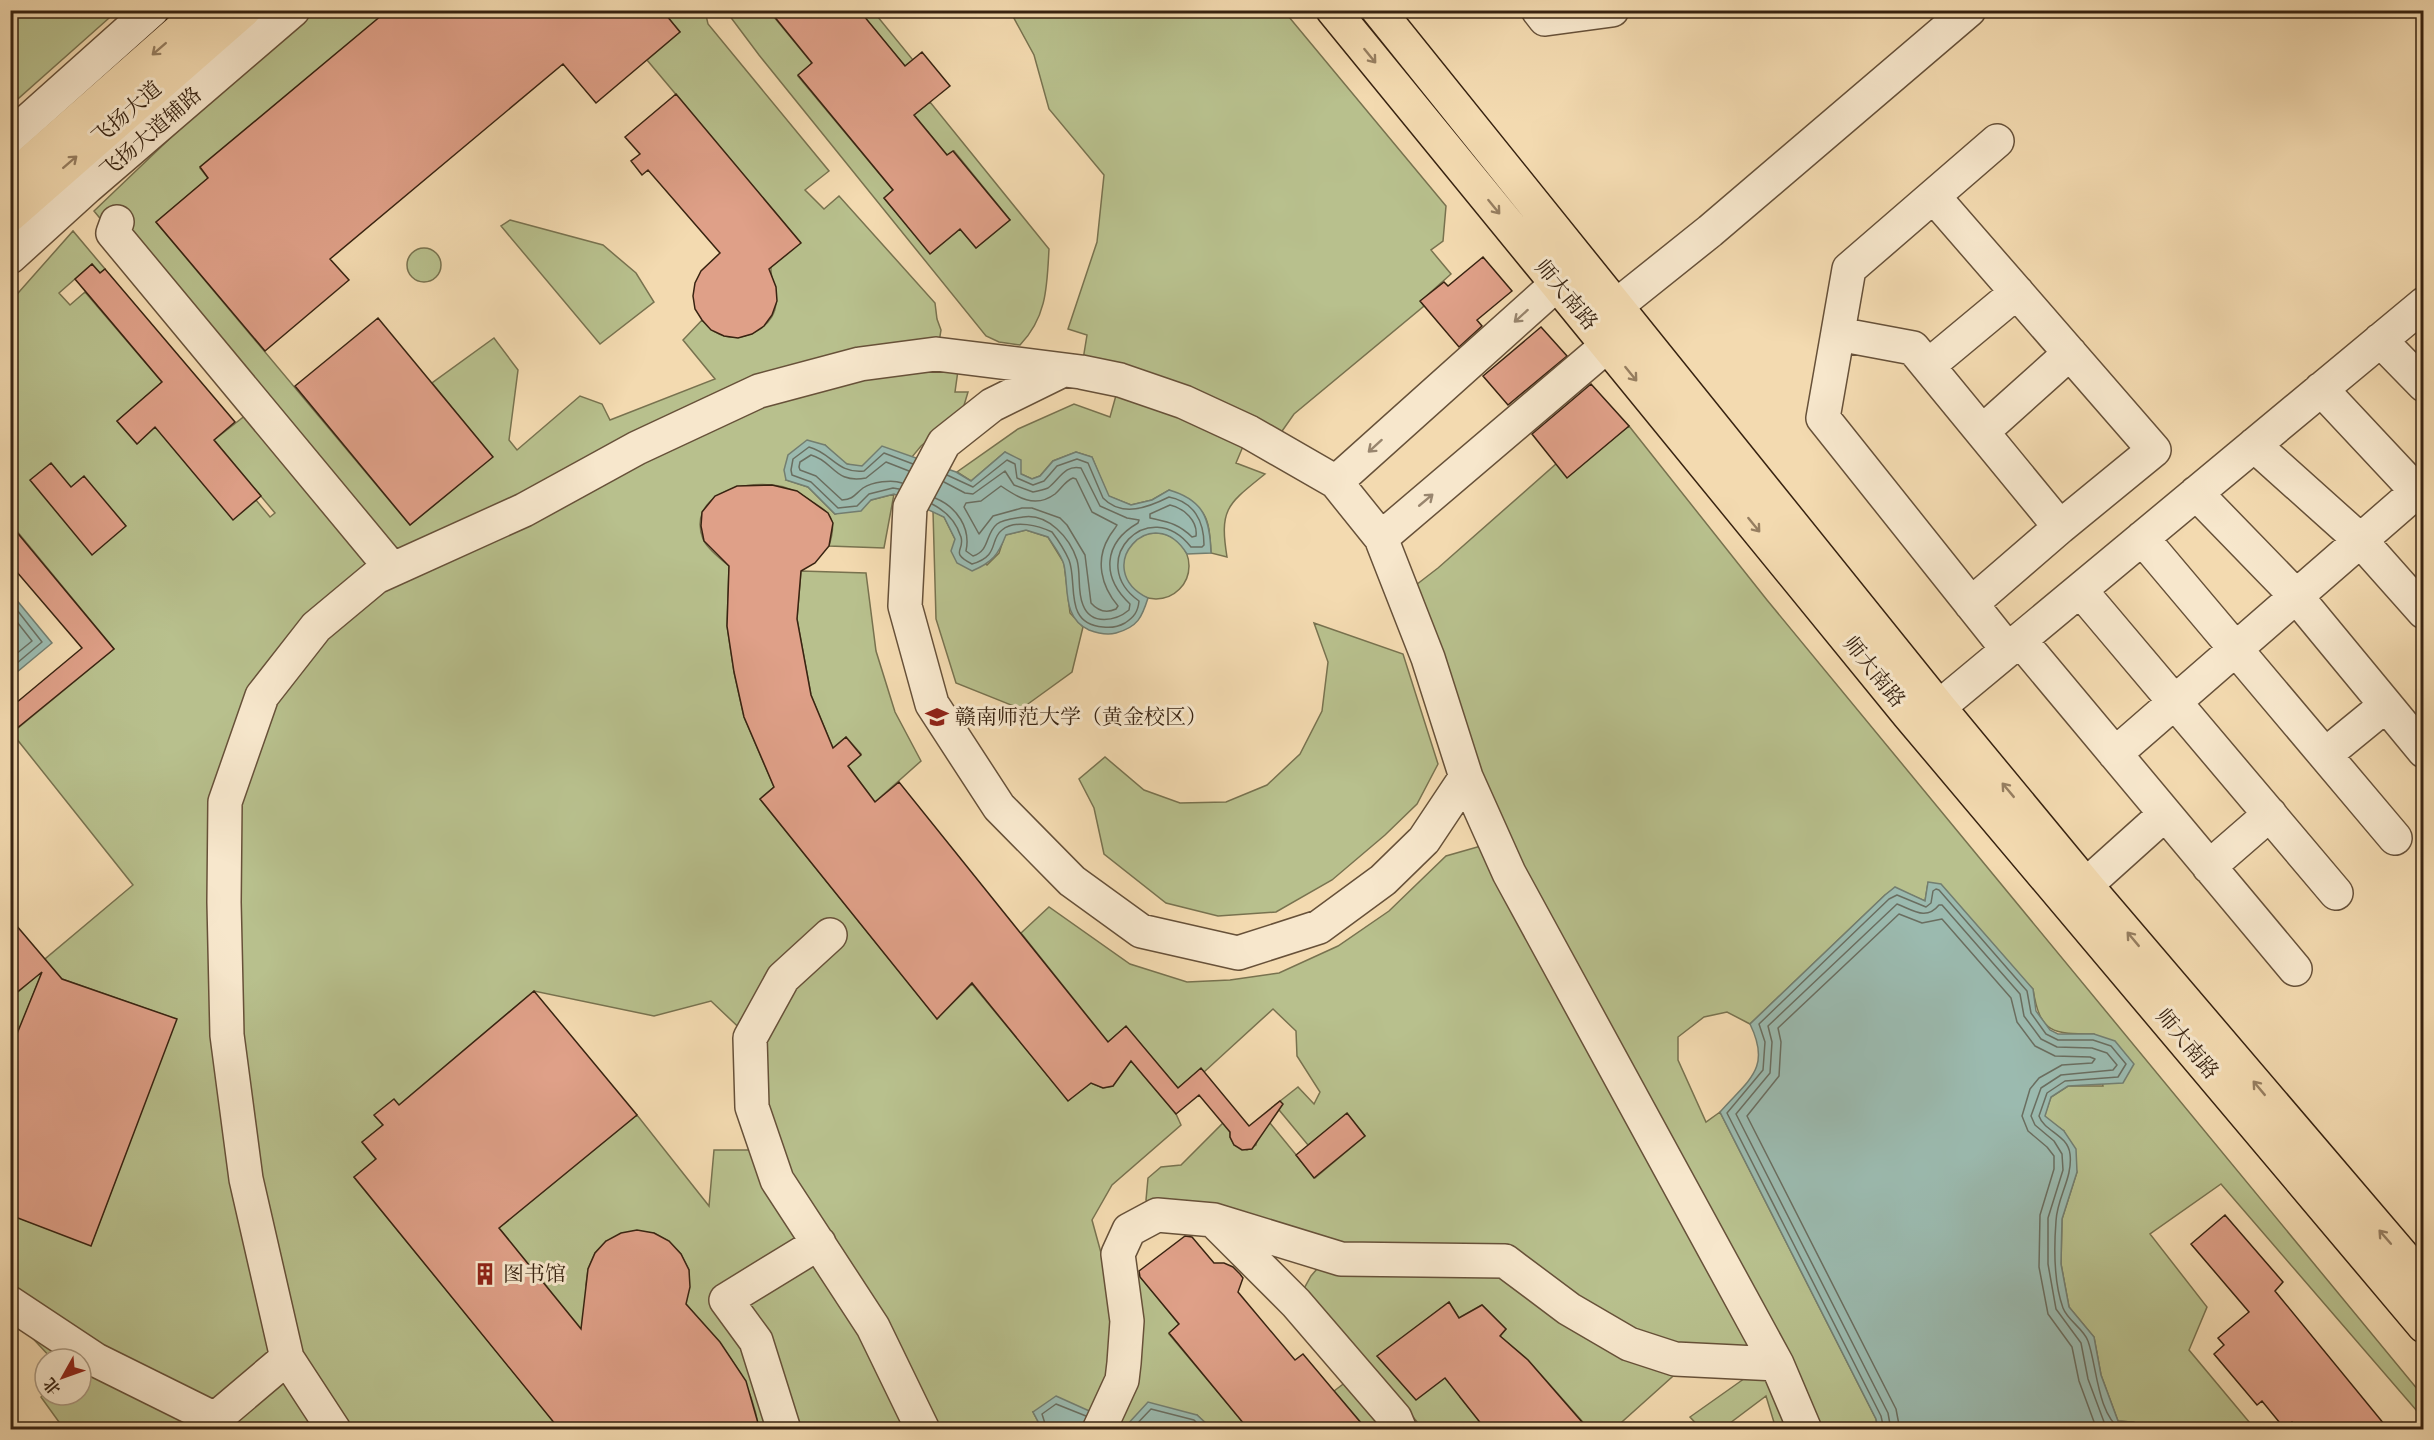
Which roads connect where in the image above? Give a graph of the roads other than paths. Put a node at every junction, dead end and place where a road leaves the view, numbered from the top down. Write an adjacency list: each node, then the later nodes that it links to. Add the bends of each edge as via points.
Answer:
1 (152, 10): 12 (street)
2 (203, 10): 15 (main road, 飞扬大道, one-way to 15)
3 (244, 10): 18 (main road, 飞扬大道, one-way to 3)
4 (257, 10): 11 (street)
5 (293, 10): 11 (street, 飞扬大道辅路)
6 (1333, 10): 22 (main road, 师大南路, one-way to 22)
7 (1378, 10): 22 (main road, 师大南路)
8 (1538, 10): 9 (street, via 1545,19)
9 (1612, 10)
10 (1969, 10): 25 (street, via 1710,231)
11 (223, 72): 16 (street, 飞扬大道辅路)
12 (70, 84): 13 (street); 15 (street)
13 (10, 137)
14 (1997, 141): 17 (street)
15 (18, 173)
16 (87, 188): 19 (street); 21 (street, 飞扬大道辅路)
17 (1934, 196): 23 (street); 26 (street, via 1849,269)
18 (10, 214)
19 (10, 219)
20 (117, 222): 42 (street, via 113,233)
21 (10, 257)
22 (1568, 273): 25 (main road, 师大南路); 35 (street, one-way to 35)
23 (2017, 292): 28 (street); 29 (street)
24 (2424, 304): 27 (street)
25 (1611, 326): 39 (street, one-way to 25); 51 (main road, 师大南路); 68 (main road, 师大南路, one-way to 68, via 1925,734)
26 (1838, 334): 29 (street, via 1913,348); 45 (street, via 1823,418)
27 (2380, 340): 31 (street); 32 (street)
28 (2070, 354): 33 (street); 38 (street, via 2154,450)
29 (1928, 366): 33 (street)
30 (1061, 371): 35 (street, via 1120,380 1184,402 1273,444); 42 (street, via 936,354 860,364 759,391 637,448 524,510); 55 (street, via 992,405 944,443 910,507 905,606 932,704 999,807 1072,881 1141,931 1238,953 1319,927 1383,880 1424,840)
31 (2424, 385)
32 (2321, 389): 34 (street); 36 (street)
33 (1982, 432): 38 (street)
34 (2254, 445): 37 (street); 41 (street)
35 (1336, 482): 39 (street)
36 (2421, 491): 41 (street)
37 (2196, 493): 40 (street); 44 (street)
38 (2060, 527): 45 (street)
39 (1382, 538): 55 (street, via 1428,658)
40 (2142, 538): 43 (street); 48 (street)
41 (2360, 540): 44 (street); 46 (street)
42 (392, 569): 69 (street, via 375,577 316,627 262,696 225,802 227,1035 246,1179)
43 (2080, 590): 47 (street); 49 (street)
44 (2296, 596): 48 (street); 50 (street)
45 (1971, 604): 47 (street)
46 (2424, 612)
47 (2014, 645): 51 (street); 53 (street)
48 (2236, 649): 49 (street); 54 (street)
49 (2175, 702): 53 (street); 57 (street)
50 (2386, 705): 52 (street); 54 (street)
51 (1939, 707): 60 (main road, 师大南路, one-way to 51)
52 (2424, 751)
53 (2115, 754): 56 (street)
54 (2325, 755): 58 (street)
55 (1466, 777): 70 (street, via 1509,873)
56 (2165, 814): 59 (street); 60 (street)
57 (2270, 814): 59 (street); 61 (street)
58 (2395, 838)
59 (2210, 867): 63 (street)
60 (2086, 885): 66 (main road, 师大南路, one-way to 60)
61 (2336, 893)
62 (830, 935): 65 (street, via 783,978 750,1038 752,1107 777,1180)
63 (2295, 969)
64 (1214, 1220): 70 (street, via 1341,1259 1505,1262 1569,1309 1629,1344 1675,1359); 75 (street, via 1157,1215 1129,1230 1118,1254 1127,1321 1122,1380); 76 (street, via 1296,1304 1395,1418)
65 (819, 1243): 73 (street, via 726,1300 756,1341); 74 (street, via 873,1327)
66 (2424, 1281)
67 (10, 1303): 71 (street, via 96,1360)
68 (2424, 1326)
69 (286, 1358): 71 (street); 72 (street)
70 (1777, 1364): 77 (street)
71 (208, 1424)
72 (334, 1430)
73 (784, 1430)
74 (923, 1430)
75 (1100, 1430)
76 (1400, 1430)
77 (1805, 1430)

